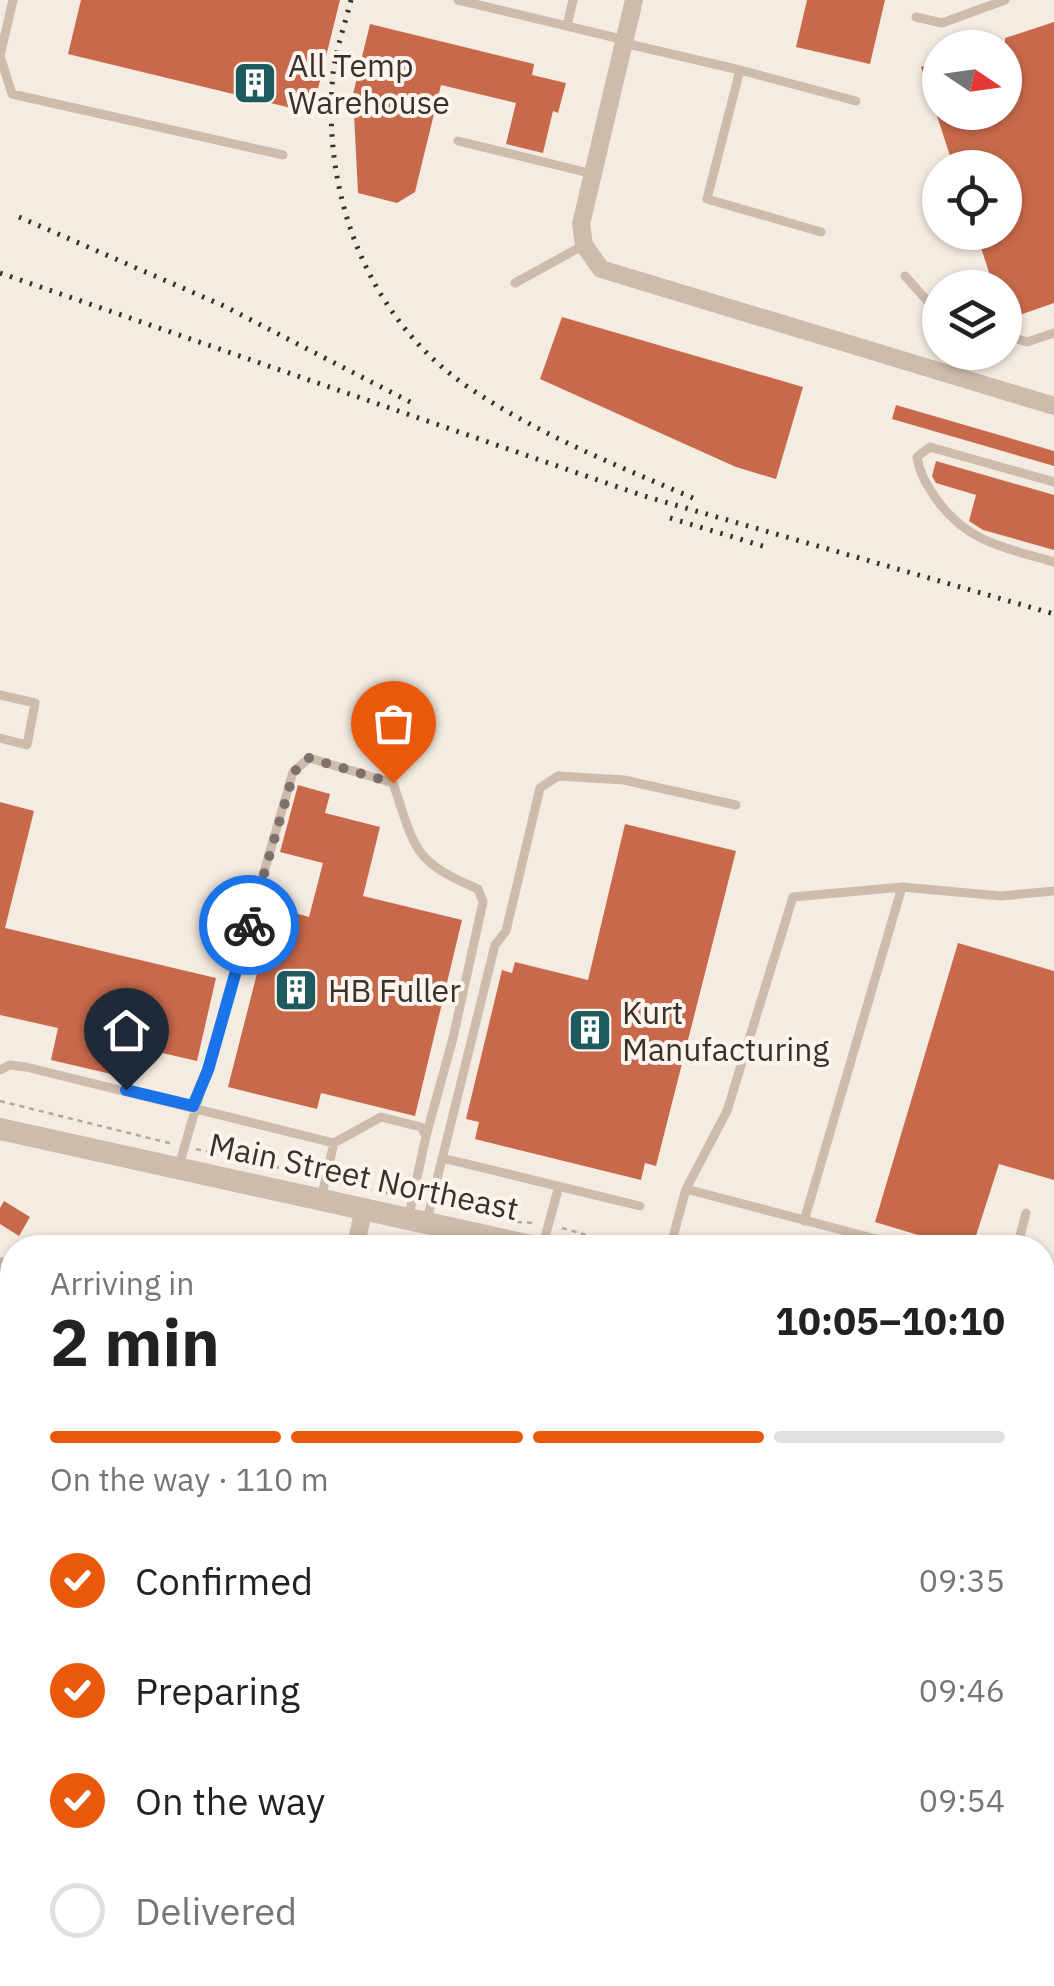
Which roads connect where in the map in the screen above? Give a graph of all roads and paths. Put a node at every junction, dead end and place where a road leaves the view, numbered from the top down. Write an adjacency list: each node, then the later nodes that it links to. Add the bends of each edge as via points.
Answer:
1 (13, 0): 12 (lane, via 0,56 12,94)
2 (458, 0): 7 (lane)
3 (573, 0): 7 (lane)
4 (634, 0): 8 (street)
5 (1005, 0): 6 (lane, via 942,23)
6 (916, 16)
7 (566, 26): 8 (lane)
8 (624, 42): 9 (lane); 13 (street)
9 (740, 70): 10 (lane); 14 (lane, via 707,198)
10 (856, 101)
11 (458, 142): 13 (lane)
12 (283, 155)
13 (592, 174): 15 (street, via 581,224)
14 (822, 232)
15 (584, 246): 17 (lane); 21 (street, via 600,270 615,276)
16 (906, 276): 18 (lane)
17 (515, 283)
18 (922, 294)
19 (1054, 333): 20 (lane)
20 (1022, 340)
21 (1054, 406)
22 (1054, 482): 23 (lane, via 930,447 917,458 920,476 966,532)
23 (1054, 562)
24 (0, 695): 25 (lane, via 35,704 27,745)
25 (0, 738)
26 (736, 805): 34 (lane, via 624,780 558,776 540,788)
27 (902, 887): 28 (lane, via 1001,896); 37 (lane, via 793,897 728,1111); 43 (lane)
28 (1054, 891)
29 (0, 1070): 30 (lane, via 26,1067)
30 (193, 1106): 32 (lane, via 294,772 309,758 393,783 428,864 478,888 483,902); 33 (lane); 35 (lane)
31 (0, 1128): 35 (street, Main Street Northeast)
32 (426, 1136): 33 (lane, via 421,1126 381,1117); 42 (lane)
33 (334, 1143): 38 (lane)
34 (442, 1158): 36 (lane); 42 (lane)
35 (178, 1169): 38 (street, Main Street Northeast)
36 (558, 1186): 39 (lane); 47 (lane)
37 (686, 1189): 43 (lane); 49 (lane)
38 (320, 1200): 40 (street, Main Street Northeast)
39 (640, 1206)
40 (364, 1210): 42 (street, Main Street Northeast); 45 (street)
41 (1026, 1213): 51 (lane)
42 (417, 1221): 46 (street, Main Street Northeast)
43 (804, 1221): 50 (lane)
44 (562, 1228): 48 (path)
45 (357, 1235)
46 (496, 1235)
47 (549, 1235)
48 (555, 1235)
49 (674, 1235)
50 (854, 1235)
51 (1020, 1235)

